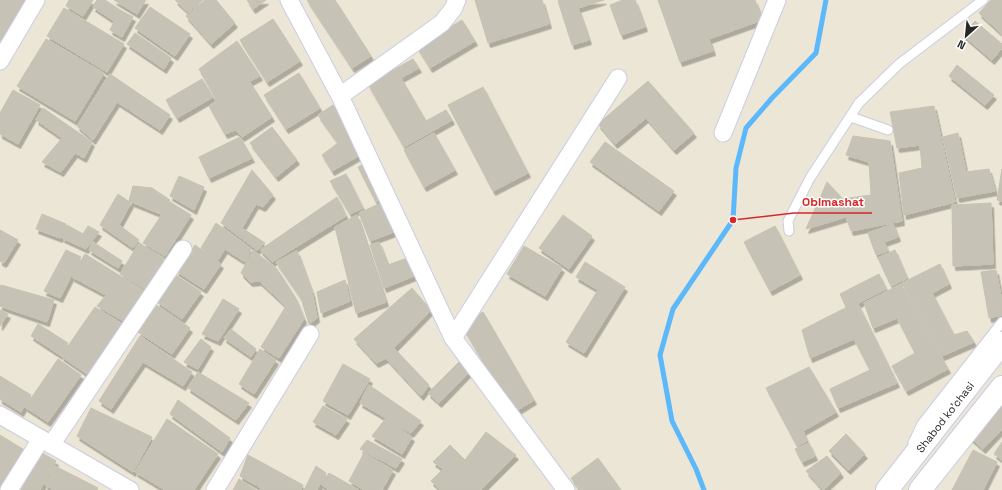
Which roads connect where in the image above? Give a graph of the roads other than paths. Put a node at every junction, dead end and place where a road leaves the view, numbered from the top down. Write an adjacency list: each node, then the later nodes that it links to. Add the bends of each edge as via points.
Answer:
1 (36, 0): 6 (street)
2 (289, 0): 8 (street)
3 (457, 0): 8 (street, via 453,10 442,23)
4 (777, 0): 11 (street)
5 (983, 0): 9 (lane, via 899,64 860,103)
6 (0, 61)
7 (618, 78): 16 (street)
8 (340, 96): 16 (street)
9 (850, 117): 10 (lane); 12 (lane, via 806,186 788,221)
10 (888, 130)
11 (723, 133)
12 (789, 231)
13 (183, 249): 20 (street)
14 (1002, 322): 21 (lane, via 922,424)
15 (310, 334): 24 (street)
16 (453, 338): 25 (street)
17 (1002, 343): 21 (main road, Shabod ko'chasi)
18 (1002, 387): 26 (main road)
19 (0, 415): 20 (street)
20 (46, 442): 22 (street); 23 (street)
21 (892, 484)
22 (9, 490)
23 (130, 490)
24 (215, 490)
25 (566, 490)
26 (920, 490)

